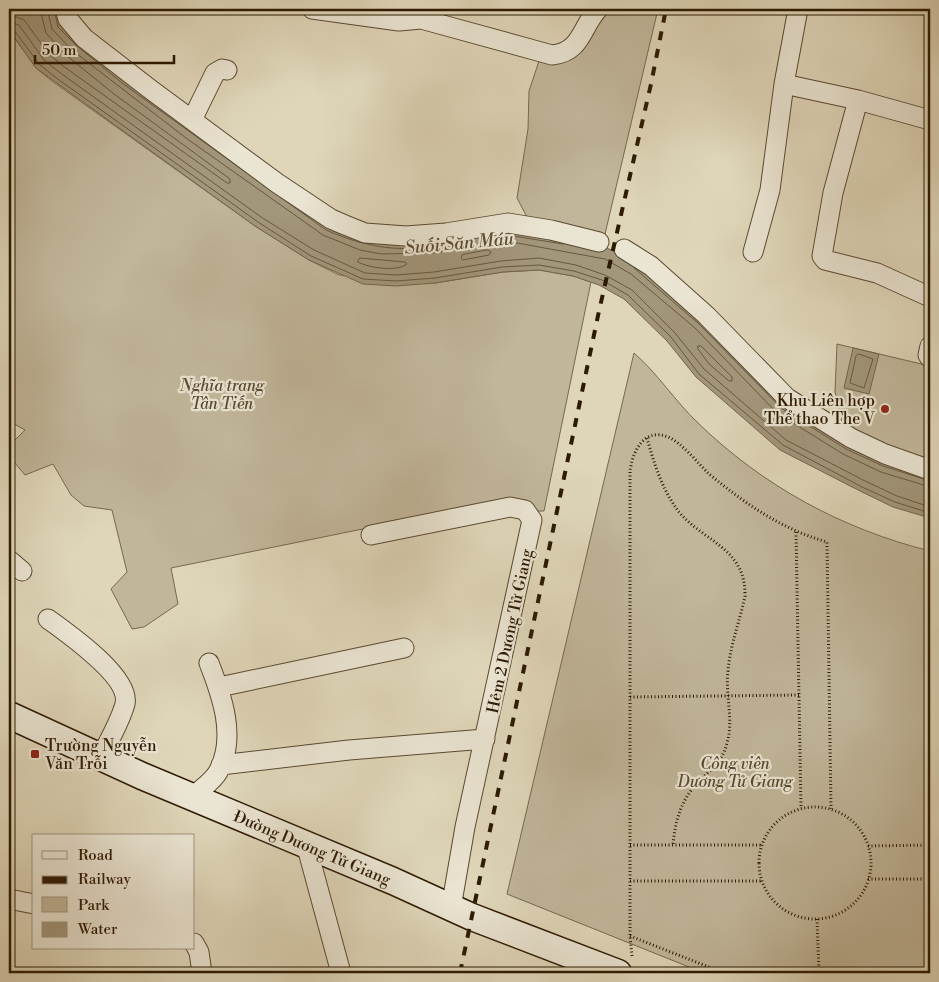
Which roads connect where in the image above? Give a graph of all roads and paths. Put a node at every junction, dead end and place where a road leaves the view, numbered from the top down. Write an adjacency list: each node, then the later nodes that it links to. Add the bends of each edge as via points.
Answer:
1 (65, 9): 8 (street, via 68,19 84,38)
2 (312, 9): 3 (street, via 399,21 421,19 552,55 572,49)
3 (598, 9)
4 (798, 9): 6 (street)
5 (227, 70): 8 (street, via 215,73)
6 (784, 84): 7 (street); 12 (street, via 770,190)
7 (858, 100): 9 (street); 13 (street, via 832,193 822,256 825,260 890,278)
8 (192, 120): 10 (street, via 331,219 365,233 425,236 508,223)
9 (930, 120)
10 (599, 242)
11 (624, 249): 17 (street, via 651,266 706,315 788,398 851,438)
12 (753, 252)
13 (930, 297)
14 (930, 346): 15 (street)
15 (930, 358)
16 (647, 438): 18 (path, via 662,435 675,441 734,493 765,516); 25 (path, via 661,481 679,511 727,551 744,576 745,596 730,655); 26 (path, via 637,447 630,472)
17 (930, 470)
18 (796, 532): 24 (path); 33 (path, via 827,542)
19 (371, 535): 28 (street, Hẻm 2 Dương Tử Giang, via 510,507 525,510 532,520)
20 (48, 618): 29 (street, via 95,656 125,694 125,704)
21 (404, 648): 23 (street)
22 (210, 663): 23 (street)
23 (219, 687): 30 (street, via 227,735)
24 (799, 695): 25 (path); 32 (path)
25 (727, 696): 26 (path); 36 (path, via 730,732 724,753 713,769 692,788 681,806)
26 (630, 697): 35 (path)
27 (9, 715): 29 (main road, Đường Dương Tử Giang)
28 (485, 739): 30 (street); 46 (street, Hẻm 2 Dương Tử Giang)
29 (101, 757): 31 (main road, Đường Dương Tử Giang)
30 (221, 765): 31 (street, via 217,774)
31 (193, 797): 34 (main road, Đường Dương Tử Giang)
32 (801, 808): 33 (path); 37 (path, via 776,822)
33 (832, 809): 38 (path, via 855,824)
34 (306, 844): 46 (main road, Đường Dương Tử Giang); 52 (street)
35 (630, 845): 36 (path); 42 (path)
36 (673, 845): 37 (path)
37 (762, 845): 43 (path, via 759,865)
38 (868, 846): 39 (path); 40 (path, via 871,861)
39 (930, 846)
40 (868, 879): 41 (path); 47 (path, via 854,903 834,916)
41 (930, 879)
42 (630, 881): 43 (path); 48 (path)
43 (762, 881): 47 (path, via 779,906 800,917)
44 (9, 899): 45 (street)
45 (32, 904)
46 (451, 908): 50 (main road, Đường Dương Tử Giang)
47 (817, 919): 54 (path)
48 (630, 936): 50 (path); 53 (path)
49 (195, 945): 51 (street)
50 (625, 965)
51 (202, 973)
52 (341, 973)
53 (724, 973)
54 (819, 973)

